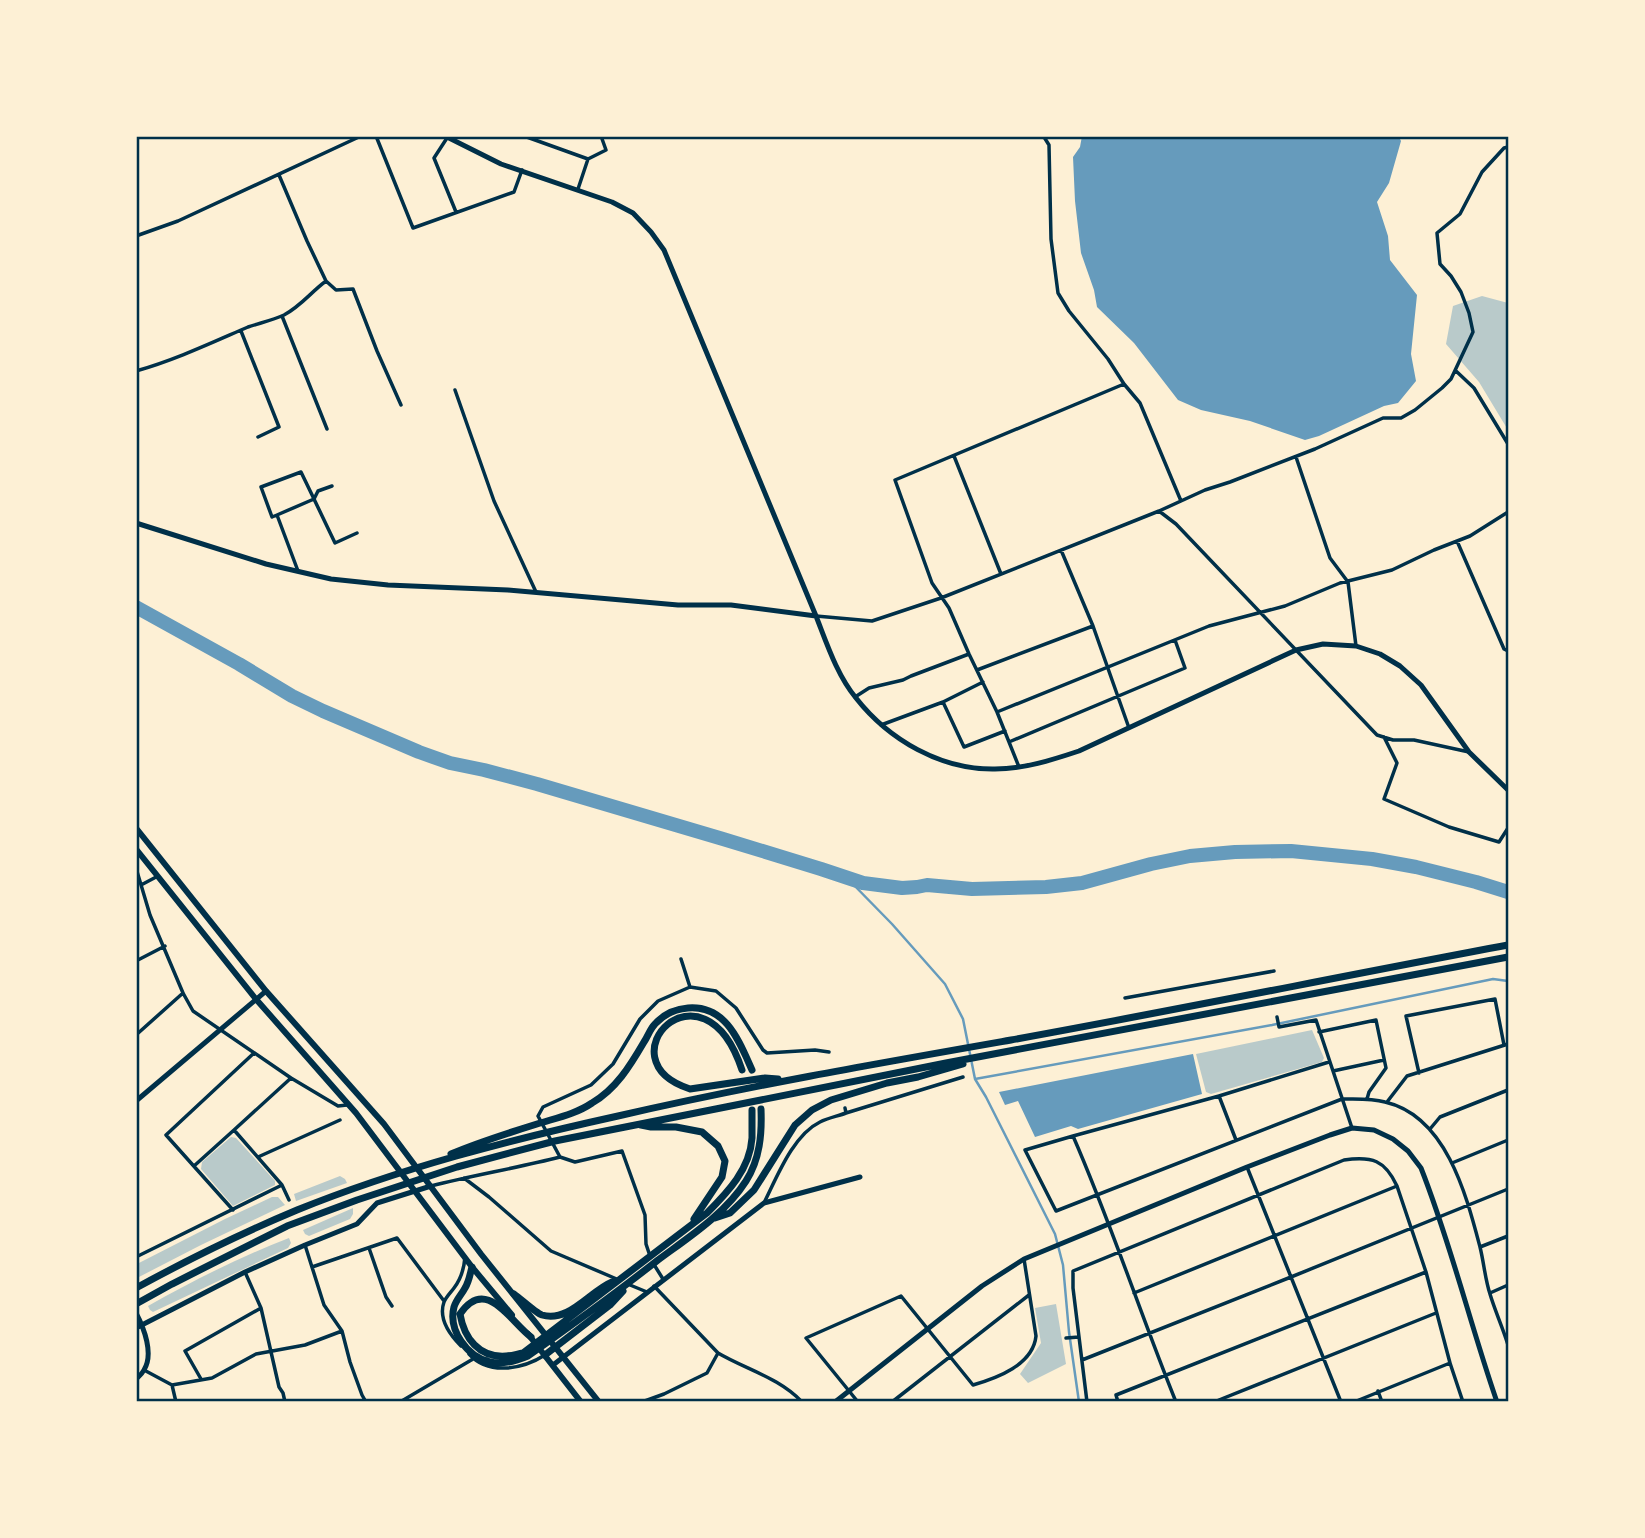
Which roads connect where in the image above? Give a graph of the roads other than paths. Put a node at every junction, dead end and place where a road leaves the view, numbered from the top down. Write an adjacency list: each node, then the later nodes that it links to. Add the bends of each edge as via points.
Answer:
1 (361, 136): 7 (street)
2 (376, 136): 13 (street, via 413,228)
3 (524, 136): 9 (street)
4 (601, 136): 9 (street, via 606,150)
5 (447, 137): 10 (street); 13 (street, via 434,158)
6 (1044, 137): 20 (street, via 1058,293)
7 (355, 138): 11 (street)
8 (1508, 147): 19 (street, via 1482,173 1460,214 1437,233 1440,264 1461,292 1473,332)
9 (588, 159): 12 (street)
10 (522, 170): 12 (street); 13 (street, via 514,192)
11 (279, 175): 14 (street); 15 (street)
12 (578, 189): 44 (street, via 633,214 664,250)
13 (456, 212)
14 (136, 236)
15 (326, 281): 16 (street); 22 (street, via 336,290 353,289)
16 (282, 316): 17 (street); 23 (street)
17 (241, 330): 18 (street); 24 (street, via 279,427)
18 (136, 371)
19 (1455, 371): 25 (street, via 1474,388); 27 (street, via 1442,388 1401,418 1383,418)
20 (1124, 384): 26 (street); 30 (street, via 1140,403)
21 (455, 390): 41 (street, via 494,500)
22 (401, 405)
23 (327, 429)
24 (258, 437)
25 (1508, 444)
26 (954, 456): 39 (street); 42 (street, via 895,480 924,565)
27 (1295, 456): 30 (street); 40 (street, via 1331,558)
28 (332, 486): 29 (street, via 318,491)
29 (314, 499): 33 (street); 33 (street, via 301,471 261,487 272,517); 35 (street, via 335,543)
30 (1181, 501): 31 (street)
31 (1159, 511): 37 (street); 43 (street)
32 (1508, 512): 36 (street)
33 (277, 515): 38 (street)
34 (136, 523): 38 (street)
35 (357, 533)
36 (1457, 541): 40 (street, via 1392,570); 49 (street)
37 (1061, 550): 39 (street); 45 (street)
38 (298, 571): 41 (street, via 388,585)
39 (1001, 574): 42 (street)
40 (1348, 582): 43 (street); 47 (street)
41 (537, 594): 44 (street, via 731,605)
42 (941, 598): 44 (street, via 872,621); 50 (street)
43 (1261, 613): 46 (street); 48 (street)
44 (816, 616): 55 (street)
45 (1093, 626): 51 (street); 52 (street)
46 (1175, 640): 51 (street); 54 (street, via 1185,668)
47 (1356, 646): 48 (street, via 1323,644); 63 (street, via 1400,666 1420,685)
48 (1296, 650): 59 (street); 61 (street)
49 (1508, 651)
50 (969, 654): 52 (street); 55 (street)
51 (1108, 667): 54 (street); 57 (street)
52 (977, 670): 53 (street)
53 (982, 682): 56 (street); 57 (street)
54 (1118, 696): 59 (street); 62 (street)
55 (855, 697): 58 (street)
56 (943, 702): 58 (street); 60 (street, via 964,747)
57 (997, 712): 60 (street)
58 (881, 725): 64 (street, via 911,746 948,762 994,769)
59 (1129, 728): 64 (street, via 1079,751)
60 (1005, 731): 62 (street)
61 (1384, 737): 63 (street); 67 (street, via 1397,763 1384,799 1499,842)
62 (1009, 742): 64 (street)
63 (1469, 752): 65 (street)
64 (1019, 767)
65 (1508, 790)
66 (136, 828): 79 (highway)
67 (1508, 828)
68 (136, 849): 70 (highway)
69 (136, 868): 71 (street)
70 (158, 876): 71 (street); 81 (highway)
71 (141, 885): 73 (street)
72 (1508, 945): 99 (highway)
73 (165, 946): 76 (street); 80 (street)
74 (1508, 957): 92 (highway)
75 (681, 959): 78 (street)
76 (136, 961)
77 (1274, 971): 82 (street)
78 (690, 987): 88 (street, via 716,991 736,1008 767,1053); 118 (street, via 658,1001 640,1019 613,1064 591,1085 543,1107 538,1116)
79 (266, 991): 81 (street); 126 (highway, via 384,1124)
80 (183, 993): 84 (street, via 193,1011); 86 (street)
81 (255, 998): 84 (street); 106 (highway)
82 (1125, 998)
83 (1277, 1017): 85 (street, via 1279,1027 1316,1020)
84 (220, 1030): 89 (street); 104 (street)
85 (1319, 1031): 90 (street, via 1376,1020); 91 (street)
86 (136, 1035)
87 (1506, 1045): 96 (street); 96 (street, via 1494,999 1406,1016)
88 (830, 1052)
89 (254, 1053): 98 (street); 120 (street, via 166,1135)
90 (1384, 1060): 95 (street); 103 (street, via 1386,1069)
91 (1329, 1062): 95 (street); 101 (street)
92 (947, 1065): 110 (highway); 137 (highway, via 812,1110 794,1125 754,1190 730,1213)
93 (742, 1070): 99 (highway, via 718,1026 701,1018 675,1018 664,1025 655,1042 655,1060 661,1072 690,1089 765,1078)
94 (751, 1070): 122 (highway, via 721,1017 698,1008 674,1010 654,1025 608,1093 590,1105)
95 (1333, 1071): 102 (street)
96 (1419, 1073): 105 (street, via 1407,1076)
97 (963, 1077): 133 (street, via 818,1123 790,1152)
98 (291, 1078): 106 (street, via 338,1106); 113 (street)
99 (790, 1080): 122 (highway, via 550,1131)
100 (1508, 1090): 112 (street, via 1440,1117)
101 (1219, 1096): 114 (street); 115 (street)
102 (1342, 1099): 103 (street); 111 (street); 115 (street)
103 (1367, 1099): 105 (street)
104 (136, 1101)
105 (1387, 1102): 112 (street)
106 (349, 1105): 129 (highway)
107 (761, 1109): 137 (highway, via 758,1155 746,1181)
108 (752, 1110): 139 (highway, via 752,1141 738,1179 707,1213)
109 (340, 1120): 117 (street)
110 (637, 1124): 139 (highway, via 702,1132 718,1146 725,1161 722,1177); 167 (highway, via 457,1167 357,1200 287,1226)
111 (1352, 1128): 121 (street); 136 (street, via 1374,1130 1409,1151 1421,1168)
112 (1430, 1129): 119 (street)
113 (234, 1130): 117 (street); 120 (street)
114 (1073, 1136): 130 (street); 130 (street, via 1025,1150 1056,1211)
115 (1236, 1140): 130 (street)
116 (1508, 1140): 119 (street)
117 (258, 1157): 125 (street)
118 (560, 1157): 124 (street); 157 (street, via 575,1162 622,1151 645,1215 646,1244)
119 (1452, 1163): 134 (street)
120 (194, 1166): 135 (street)
121 (1247, 1167): 131 (street); 138 (street)
122 (410, 1170): 160 (highway, via 233,1238)
123 (860, 1177): 133 (street)
124 (463, 1178): 126 (street); 161 (street, via 551,1251)
125 (282, 1185): 132 (street); 135 (street)
126 (431, 1186): 129 (street); 164 (highway)
127 (1397, 1186): 131 (street, via 1382,1165 1359,1158); 140 (street); 141 (street)
128 (1508, 1189): 134 (street)
129 (416, 1191): 143 (street, via 377,1203 358,1224); 147 (highway)
130 (1099, 1195): 138 (street)
131 (1259, 1196): 141 (street); 146 (street)
132 (289, 1200)
133 (764, 1203): 157 (street)
134 (1468, 1207): 136 (street); 144 (street)
135 (233, 1210): 148 (street)
136 (1439, 1218): 140 (street); 220 (street)
137 (711, 1219): 154 (highway)
138 (1109, 1224): 146 (street); 149 (street)
139 (689, 1225): 155 (highway)
140 (1412, 1229): 153 (street); 156 (street)
141 (1275, 1236): 156 (street); 162 (street)
142 (1508, 1236): 144 (street)
143 (305, 1245): 150 (street); 152 (street)
144 (1480, 1247): 163 (street)
145 (369, 1248): 150 (street); 166 (street, via 397,1238); 168 (street)
146 (1119, 1252): 162 (street); 179 (street, via 1073,1271)
147 (465, 1255): 151 (highway); 166 (street, via 464,1269)
148 (136, 1257)
149 (1024, 1259): 165 (street); 174 (street)
150 (312, 1267): 175 (street, via 324,1305)
151 (472, 1267): 178 (highway); 185 (highway, via 454,1306 453,1325 461,1339 478,1357 490,1362 515,1362)
152 (245, 1272): 169 (street); 173 (street)
153 (1426, 1272): 171 (street); 172 (street)
154 (636, 1277): 182 (highway, via 610,1305); 185 (highway)
155 (623, 1278): 164 (highway, via 554,1316 540,1314); 185 (highway)
156 (1291, 1278): 172 (street); 177 (street)
157 (663, 1279): 159 (street)
158 (1508, 1285): 163 (street)
159 (654, 1286): 161 (street); 184 (street)
160 (137, 1288)
161 (647, 1292): 188 (street)
162 (1134, 1293): 177 (street)
163 (1490, 1293): 176 (street)
164 (514, 1294): 182 (highway)
165 (1029, 1295): 187 (street); 187 (street, via 1035,1346 1021,1363 973,1385)
166 (444, 1301): 190 (street, via 445,1325)
167 (136, 1304)
168 (392, 1306)
169 (261, 1308): 183 (street); 197 (street, via 185,1351)
170 (136, 1313): 173 (street)
171 (1436, 1313): 189 (street); 192 (street)
172 (1308, 1319): 189 (street); 195 (street)
173 (140, 1326): 194 (street, via 148,1343)
174 (927, 1329): 187 (street); 199 (street); 199 (street, via 901,1296 806,1338)
175 (342, 1331): 183 (street); 203 (street)
176 (1507, 1333): 181 (street)
177 (1148, 1334): 191 (street); 195 (street)
178 (531, 1337): 185 (highway, via 492,1301 478,1298 460,1314 473,1345 488,1354); 186 (highway)
179 (1079, 1337): 180 (street); 191 (street)
180 (1066, 1338)
181 (1508, 1345)
182 (555, 1347): 186 (highway); 188 (highway)
183 (272, 1351): 197 (street); 202 (street)
184 (718, 1353): 207 (street, via 707,1373); 208 (street, via 793,1392)
185 (525, 1354)
186 (545, 1355): 190 (street, via 511,1368 483,1365); 193 (highway)
187 (950, 1356): 211 (street)
188 (563, 1357): 193 (street); 206 (highway)
189 (1324, 1358): 215 (street); 216 (street)
190 (473, 1359): 204 (street)
191 (1082, 1360): 212 (street)
192 (1450, 1363): 200 (street); 219 (street)
193 (553, 1365): 205 (highway)
194 (145, 1370): 196 (street); 198 (street)
195 (1165, 1376): 213 (street, via 1116,1395); 214 (street)
196 (136, 1379)
197 (201, 1379): 198 (street)
198 (172, 1385): 201 (street)
199 (849, 1391): 209 (street); 210 (street)
200 (1378, 1391): 217 (street); 218 (street)
201 (176, 1402)
202 (285, 1402)
203 (366, 1402)
204 (400, 1402)
205 (581, 1402)
206 (598, 1402)
207 (642, 1402)
208 (802, 1402)
209 (835, 1402)
210 (858, 1402)
211 (892, 1402)
212 (1087, 1402)
213 (1118, 1402)
214 (1175, 1402)
215 (1214, 1402)
216 (1341, 1402)
217 (1354, 1402)
218 (1382, 1402)
219 (1463, 1402)
220 (1497, 1402)

